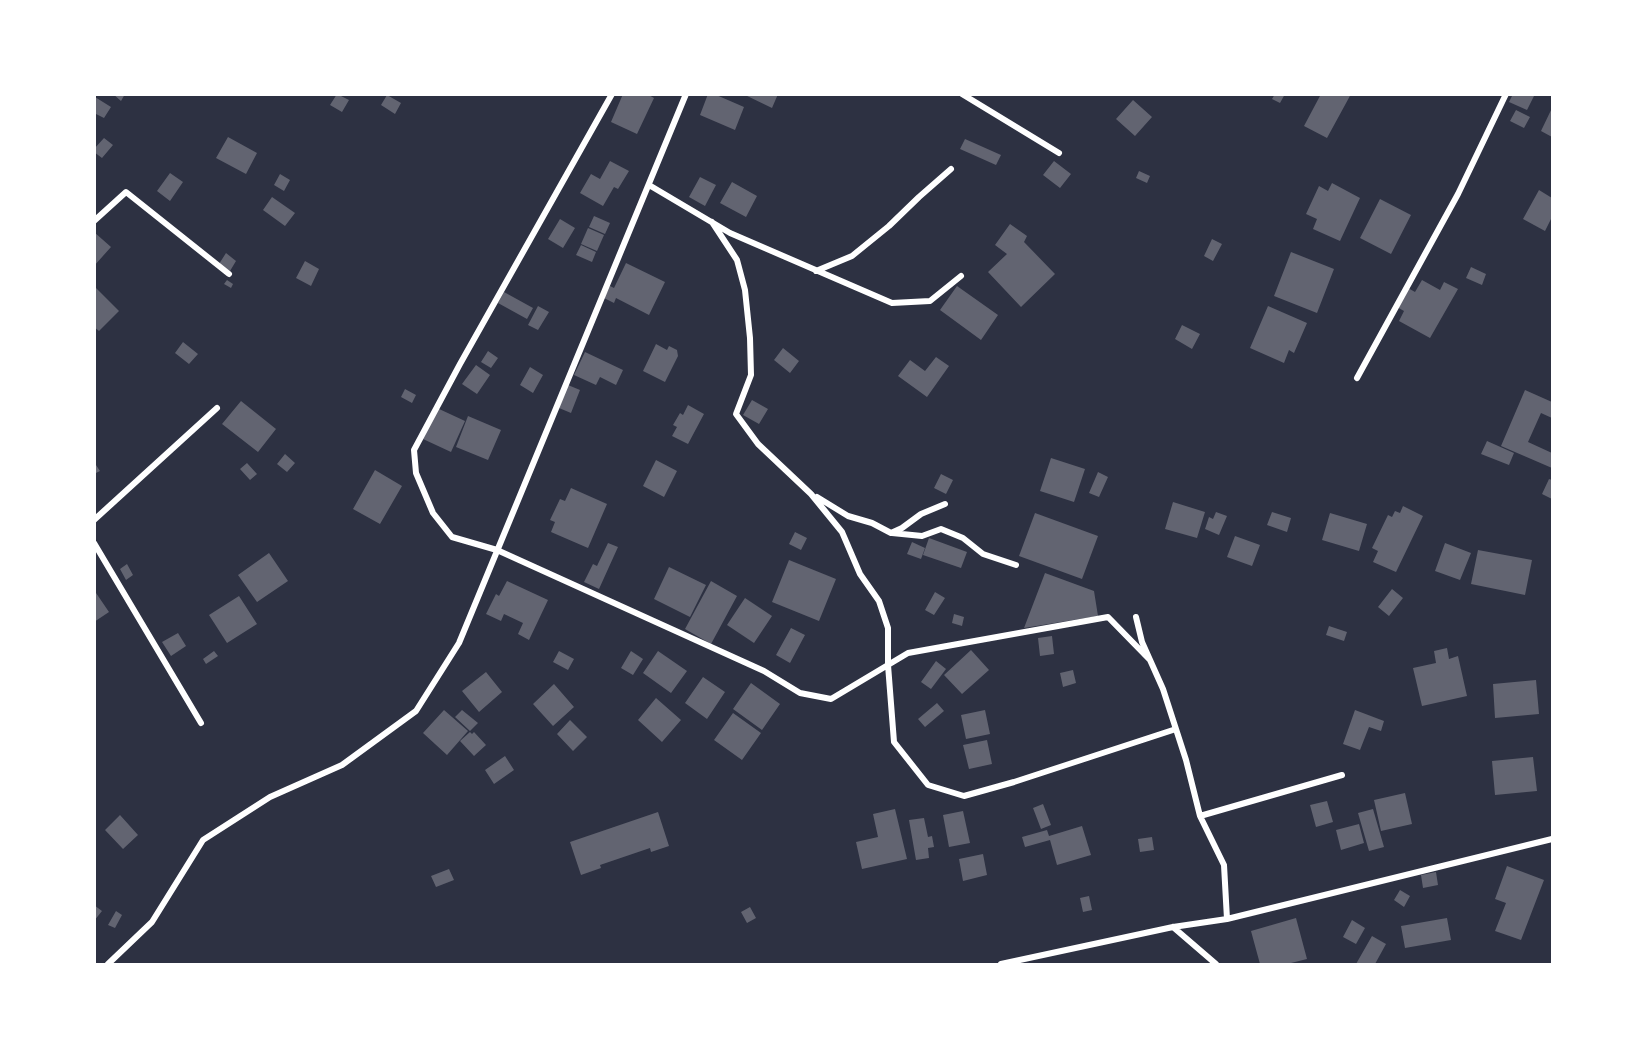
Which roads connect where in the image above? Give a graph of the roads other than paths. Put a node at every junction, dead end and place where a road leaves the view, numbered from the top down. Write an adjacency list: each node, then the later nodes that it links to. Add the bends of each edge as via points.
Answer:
1 (612, 94): 20 (street, via 414,450 416,473 433,513 452,537)
2 (686, 94): 7 (street)
3 (962, 94): 5 (street)
4 (1506, 94): 13 (street, via 1458,194)
5 (1059, 153)
6 (951, 169): 10 (street, via 852,256)
7 (649, 185): 9 (street); 20 (street)
8 (94, 221): 11 (street, via 126,192)
9 (712, 222): 10 (street); 15 (street, via 737,260 745,290 751,375 736,414 758,444)
10 (816, 271): 12 (street, via 892,303 930,302)
11 (229, 274)
12 (961, 276)
13 (1357, 378)
14 (217, 408): 17 (street)
15 (811, 494): 18 (street, via 848,516); 24 (street, via 842,532 860,574 879,602 888,628)
16 (945, 504): 18 (street)
17 (96, 516)
18 (891, 533): 21 (street, via 922,536 941,529 963,538 983,554)
19 (94, 543): 25 (street)
20 (497, 550): 24 (street, via 764,671 800,693 831,699); 32 (street, via 459,643 416,711 342,765 270,797 203,840 152,922)
21 (1016, 565)
22 (1136, 617): 23 (street)
23 (1150, 660): 24 (street, via 1108,617 908,653); 26 (street)
24 (888, 665): 26 (street, via 894,742 928,785 964,796)
25 (201, 723)
26 (1176, 729): 28 (street)
27 (1342, 776): 28 (street)
28 (1200, 816): 30 (street, via 1224,865)
29 (1552, 839): 30 (street)
30 (1227, 919): 31 (street)
31 (1173, 927): 33 (street); 34 (street)
32 (108, 964)
33 (1001, 964)
34 (1216, 964)

